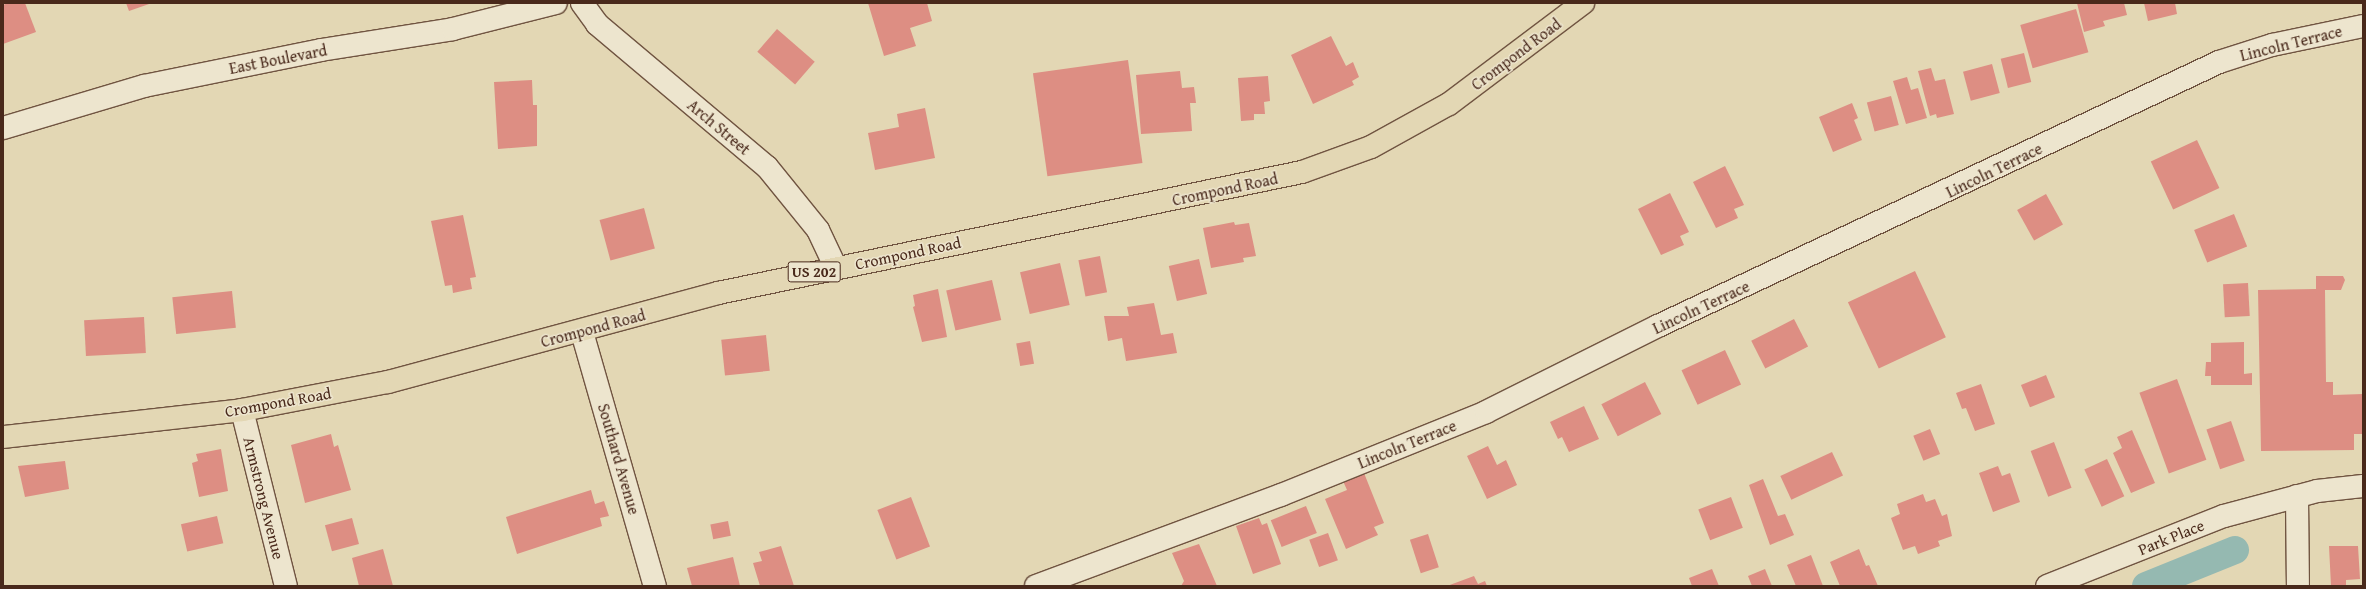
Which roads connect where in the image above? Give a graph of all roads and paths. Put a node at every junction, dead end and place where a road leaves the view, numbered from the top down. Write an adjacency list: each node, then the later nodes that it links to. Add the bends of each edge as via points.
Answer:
1 (556, 3): 5 (street, East Boulevard, via 453,29 321,50 144,86)
2 (582, 3): 6 (street, Arch Street, via 597,24 767,167 818,230)
3 (1583, 3): 6 (main road, Crompond Road / US 202, via 1449,104 1371,147 1302,172)
4 (2363, 26): 14 (street, Lincoln Terrace, via 2272,45 2219,62 1658,326 1486,412 1281,495)
5 (3, 128)
6 (836, 268): 7 (main road, Crompond Road / US 202, via 718,293)
7 (582, 332): 8 (main road, Crompond Road / US 202, via 388,382); 13 (street, Southard Avenue)
8 (242, 410): 9 (main road, Crompond Road / US 202); 12 (street, Armstrong Avenue)
9 (3, 437)
10 (2363, 486): 11 (street, Park Place)
11 (2297, 496): 15 (street, Park Place, via 2224,516); 16 (street)
12 (286, 586)
13 (655, 586)
14 (1036, 586)
15 (2047, 586)
16 (2298, 586)

